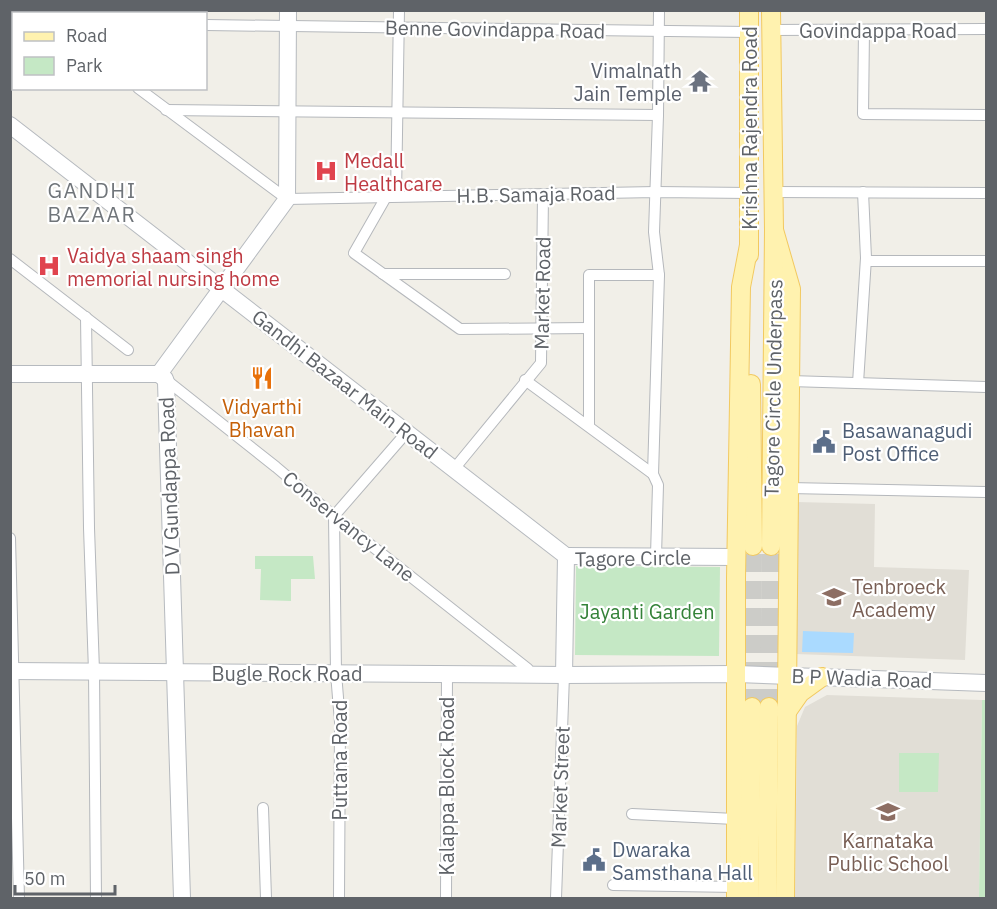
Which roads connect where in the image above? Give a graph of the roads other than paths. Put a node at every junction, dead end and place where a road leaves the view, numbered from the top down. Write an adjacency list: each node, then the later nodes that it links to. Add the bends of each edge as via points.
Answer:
1 (399, 10): 7 (street)
2 (658, 10): 11 (street)
3 (749, 10): 12 (main road, Krishna Rajendra Road)
4 (771, 10): 9 (main road, Krishna Rajendra Road)
5 (288, 18): 6 (street, Benne Govindappa Road); 7 (street, Benne Govindappa Road); 15 (street)
6 (207, 25)
7 (399, 28): 11 (street, Benne Govindappa Road); 16 (street)
8 (987, 29): 10 (street, Govindappa Road)
9 (771, 30): 10 (street, Govindappa Road); 21 (main road, Krishna Rajendra Road)
10 (864, 30): 18 (street, via 863,114)
11 (658, 31): 12 (street, Benne Govindappa Road); 17 (street)
12 (749, 32): 23 (main road, Krishna Rajendra Road)
13 (141, 90): 14 (street)
14 (166, 110): 15 (street); 27 (street)
15 (288, 111): 16 (street); 27 (street)
16 (397, 112): 17 (street); 26 (street)
17 (658, 115): 20 (street)
18 (987, 115)
19 (10, 125): 36 (street, Gandhi Bazaar Main Road)
20 (656, 192): 23 (street, H.B. Samaja Road); 25 (street, H.B. Samaja Road); 35 (street, via 654,232)
21 (774, 192): 22 (street); 28 (main road, Krishna Rajendra Road)
22 (863, 192): 24 (street); 31 (street)
23 (749, 193): 29 (main road, Krishna Rajendra Road)
24 (987, 193)
25 (543, 194): 26 (street, H.B. Samaja Road); 38 (street, Market Road)
26 (391, 197): 27 (street, H.B. Samaja Road); 33 (street, via 354,253)
27 (287, 199): 36 (street, D V Gundappa Road)
28 (774, 230): 29 (main road, Tagore Circle Underpass, via 762,546); 45 (main road, via 791,289)
29 (749, 244): 58 (main road, via 741,287)
30 (10, 259): 37 (street)
31 (866, 261): 32 (street); 46 (street)
32 (987, 261)
33 (383, 274): 34 (street); 38 (street, via 460,329)
34 (505, 274)
35 (659, 275): 39 (street, via 589,275); 51 (street)
36 (221, 288): 43 (street, D V Gundappa Road); 49 (street, Gandhi Bazaar Main Road)
37 (86, 317): 40 (street); 42 (street)
38 (542, 328): 39 (street); 44 (street, Market Road, via 541,363)
39 (589, 328): 48 (street)
40 (128, 350)
41 (10, 375): 42 (street)
42 (86, 375): 43 (street); 60 (street)
43 (162, 376): 54 (street, Conservancy Lane); 61 (street, D V Gundappa Road)
44 (525, 380): 48 (street); 50 (street, Market Road)
45 (790, 381): 46 (street); 52 (main road)
46 (858, 383): 47 (street)
47 (987, 387)
48 (589, 426): 51 (street)
49 (407, 432): 50 (street, Gandhi Bazaar Main Road); 54 (street)
50 (454, 469): 56 (street, Gandhi Bazaar Main Road)
51 (653, 474): 57 (street, via 658,485)
52 (789, 488): 53 (street); 67 (main road)
53 (987, 492)
54 (334, 516): 62 (street, Puttana Road); 65 (street, Conservancy Lane, via 528,669)
55 (10, 538): 59 (street)
56 (566, 556): 57 (street, Tagore Circle); 66 (street, Tagore Circle)
57 (656, 556): 58 (street, Tagore Circle)
58 (737, 557): 64 (main road)
59 (12, 671): 60 (street, Bugle Rock Road); 76 (street)
60 (94, 671): 61 (street, Bugle Rock Road); 77 (street)
61 (175, 672): 62 (street, Bugle Rock Road); 78 (street, D V Gundappa Road)
62 (336, 673): 63 (street, Bugle Rock Road); 80 (street, Puttana Road, via 340,722)
63 (447, 673): 65 (street, Bugle Rock Road); 81 (street, Kalappa Block Road)
64 (737, 674): 66 (street); 67 (street, B P Wadia Road); 73 (main road)
65 (529, 675): 66 (street, Bugle Rock Road)
66 (564, 675): 82 (street, Market Street)
67 (786, 675): 68 (street, B P Wadia Road); 70 (main road)
68 (822, 676): 69 (street, B P Wadia Road); 70 (main road)
69 (987, 683)
70 (769, 709): 75 (main road); 83 (main road); 84 (main road)
71 (263, 808): 79 (street)
72 (632, 814): 73 (street)
73 (735, 819): 75 (main road)
74 (614, 885): 75 (street)
75 (740, 895)
76 (19, 898)
77 (96, 898)
78 (182, 898)
79 (266, 898)
80 (339, 898)
81 (446, 898)
82 (556, 898)
83 (767, 898)
84 (785, 898)

